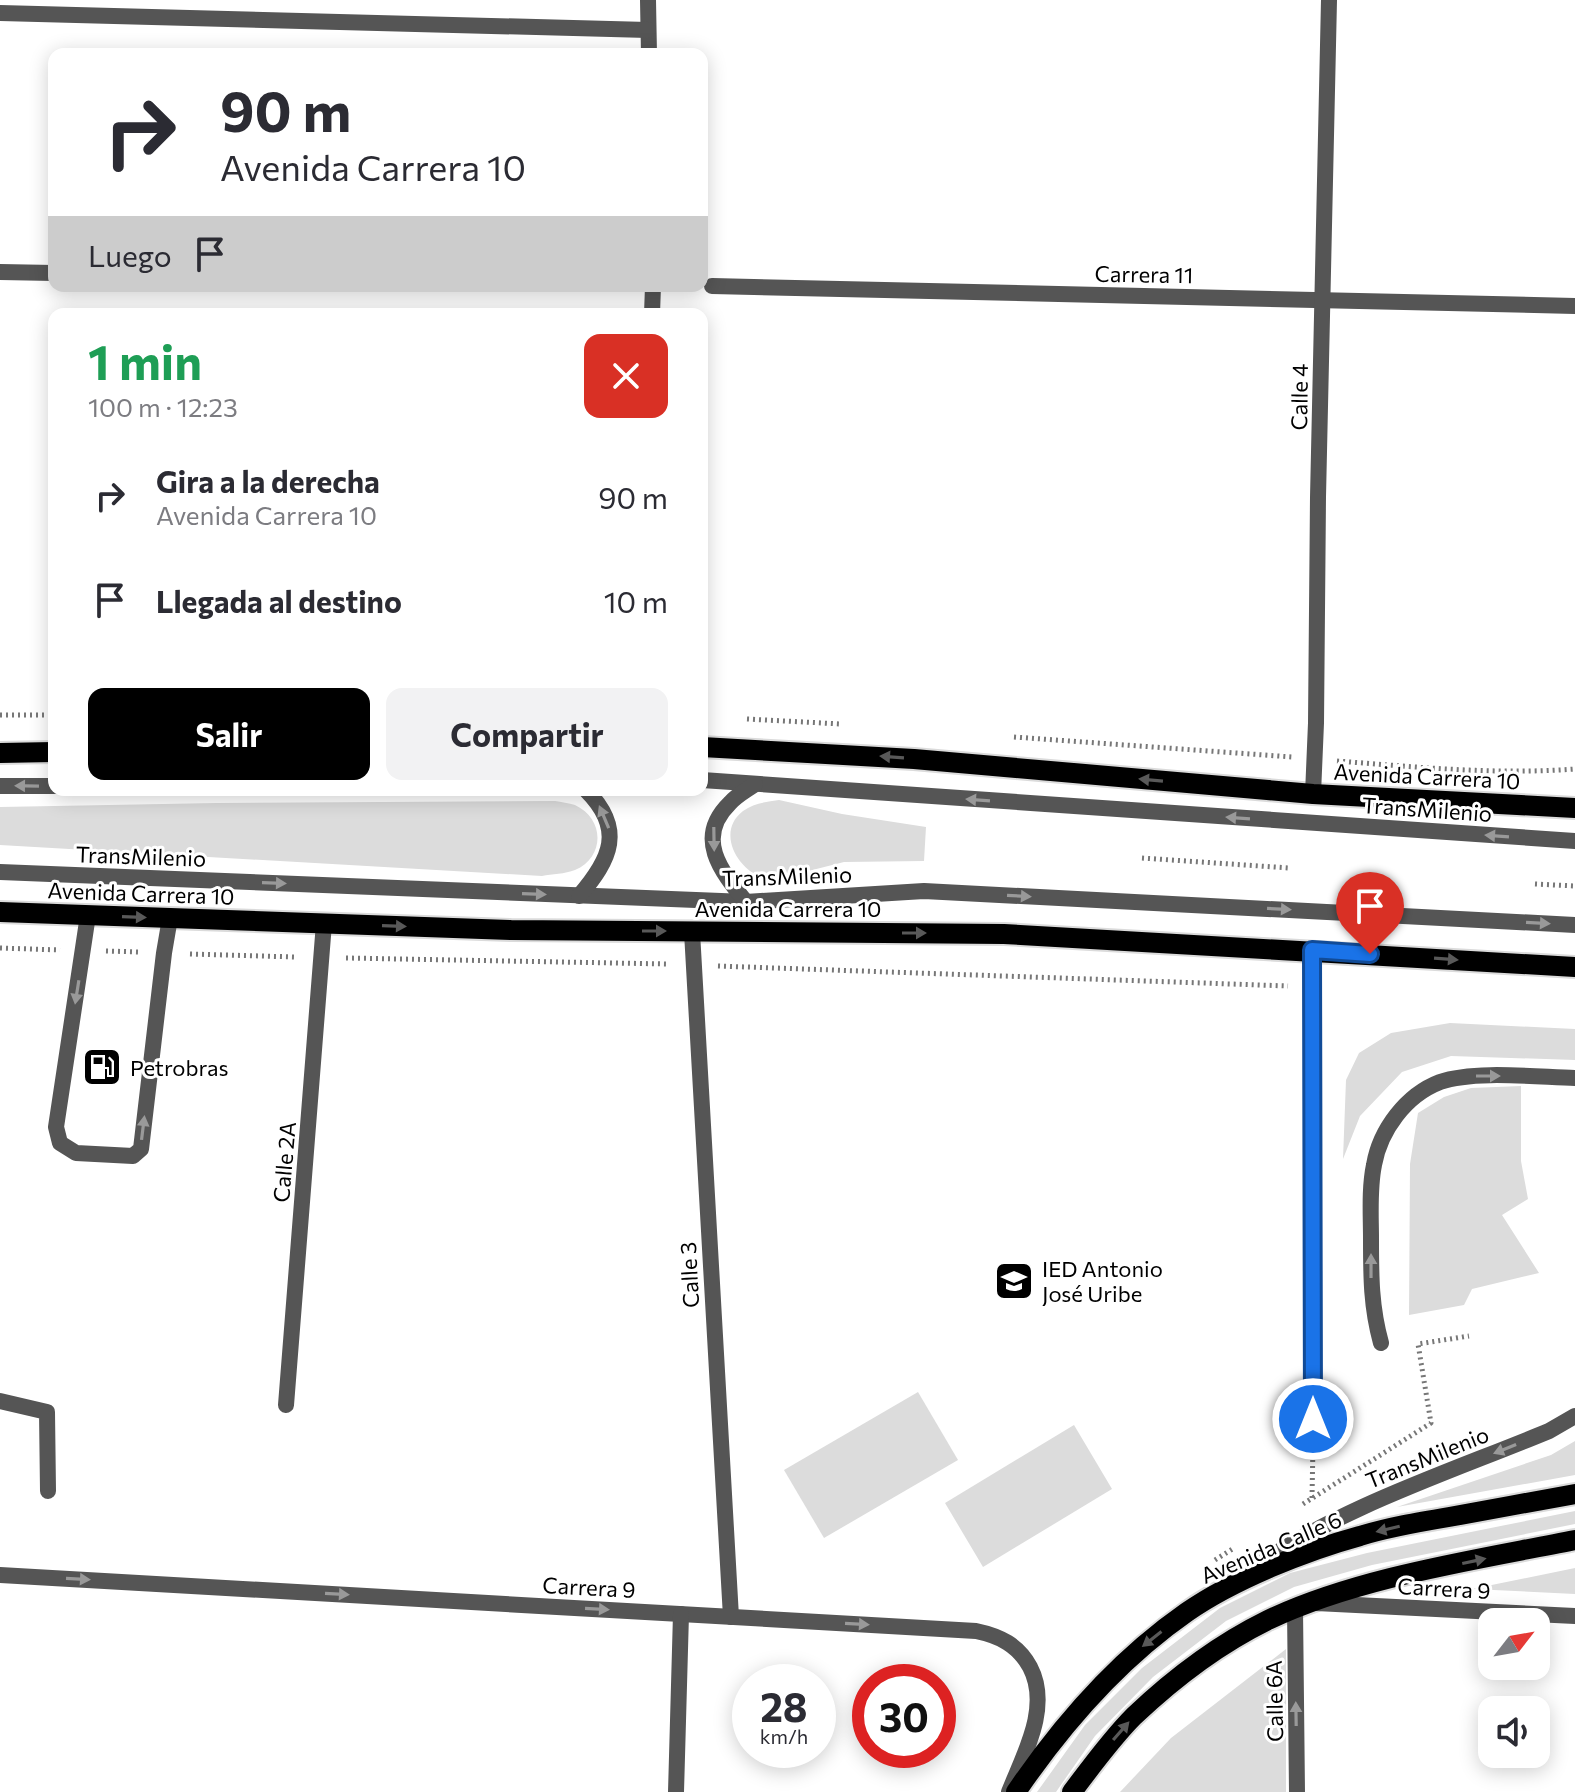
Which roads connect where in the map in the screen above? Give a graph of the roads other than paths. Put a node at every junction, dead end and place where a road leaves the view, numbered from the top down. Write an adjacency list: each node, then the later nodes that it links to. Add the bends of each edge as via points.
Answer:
1 (648, 0): 4 (street)
2 (1329, 0): 9 (street, Calle 4)
3 (0, 13): 4 (street)
4 (648, 30): 5 (street)
5 (649, 48)
6 (0, 272): 7 (street)
7 (48, 273)
8 (712, 286): 9 (street, Carrera 11)
9 (1323, 301): 10 (street, Carrera 11); 18 (street, Calle 4)
10 (1575, 306)
11 (708, 747): 18 (main road, Avenida Carrera 10, one-way to 11, via 914,759)
12 (48, 752): 13 (main road)
13 (0, 753)
14 (708, 780): 15 (street, TransMilenio)
15 (755, 784): 21 (street, TransMilenio, one-way to 15); 24 (street, one-way to 24, via 729,803 714,824 712,840 717,863)
16 (0, 786): 17 (street, one-way to 16)
17 (48, 786)
18 (1313, 794): 20 (main road, Avenida Carrera 10)
19 (592, 796): 23 (street, one-way to 19, via 602,868 611,835)
20 (1575, 808)
21 (1575, 841)
22 (0, 872): 23 (street, TransMilenio, one-way to 23)
23 (579, 896): 24 (street, TransMilenio)
24 (746, 902): 29 (street, TransMilenio, one-way to 29, via 924,891)
25 (0, 912): 26 (main road, Avenida Carrera 10)
26 (88, 915): 27 (main road, Avenida Carrera 10, one-way to 27); 27 (street, one-way to 27, via 56,1127 60,1143 76,1153 133,1156 141,1149)
27 (170, 918): 28 (main road, Avenida Carrera 10)
28 (324, 923): 30 (main road, Avenida Carrera 10, one-way to 30); 36 (street, Calle 2A)
29 (1575, 925)
30 (692, 932): 31 (main road, Avenida Carrera 10, one-way to 31, via 1004,934); 47 (street, Calle 3)
31 (1312, 950): 32 (main road, Avenida Carrera 10, one-way to 32); 38 (street)
32 (1575, 967)
33 (1575, 1078): 34 (street, one-way to 33, via 1371,1296 1371,1191 1374,1163 1397,1115 1411,1099 1459,1077)
34 (1381, 1343)
35 (0, 1401): 39 (street, via 47,1412)
36 (286, 1405)
37 (1575, 1416): 43 (street, TransMilenio, one-way to 43, via 1349,1512 1279,1550)
38 (1313, 1419)
39 (48, 1491)
40 (1575, 1494): 43 (main road, Avenida Calle 6, one-way to 43, via 1360,1536)
41 (1575, 1540): 44 (main road, one-way to 41, via 1424,1571)
42 (0, 1575): 45 (street, Carrera 9, one-way to 45)
43 (1216, 1594): 50 (main road, Avenida Calle 6, one-way to 50, via 1108,1678)
44 (1303, 1606): 46 (street, Carrera 9); 51 (main road, one-way to 44, via 1132,1718 1178,1678 1224,1645); 52 (street, Calle 6A, one-way to 44)
45 (681, 1614): 47 (street, Carrera 9); 48 (street)
46 (1575, 1616)
47 (731, 1617): 49 (street, Carrera 9, one-way to 49, via 976,1631 1011,1643 1025,1657 1038,1697 1034,1726)
48 (676, 1792)
49 (1009, 1792)
50 (1016, 1792)
51 (1072, 1792)
52 (1297, 1792)

